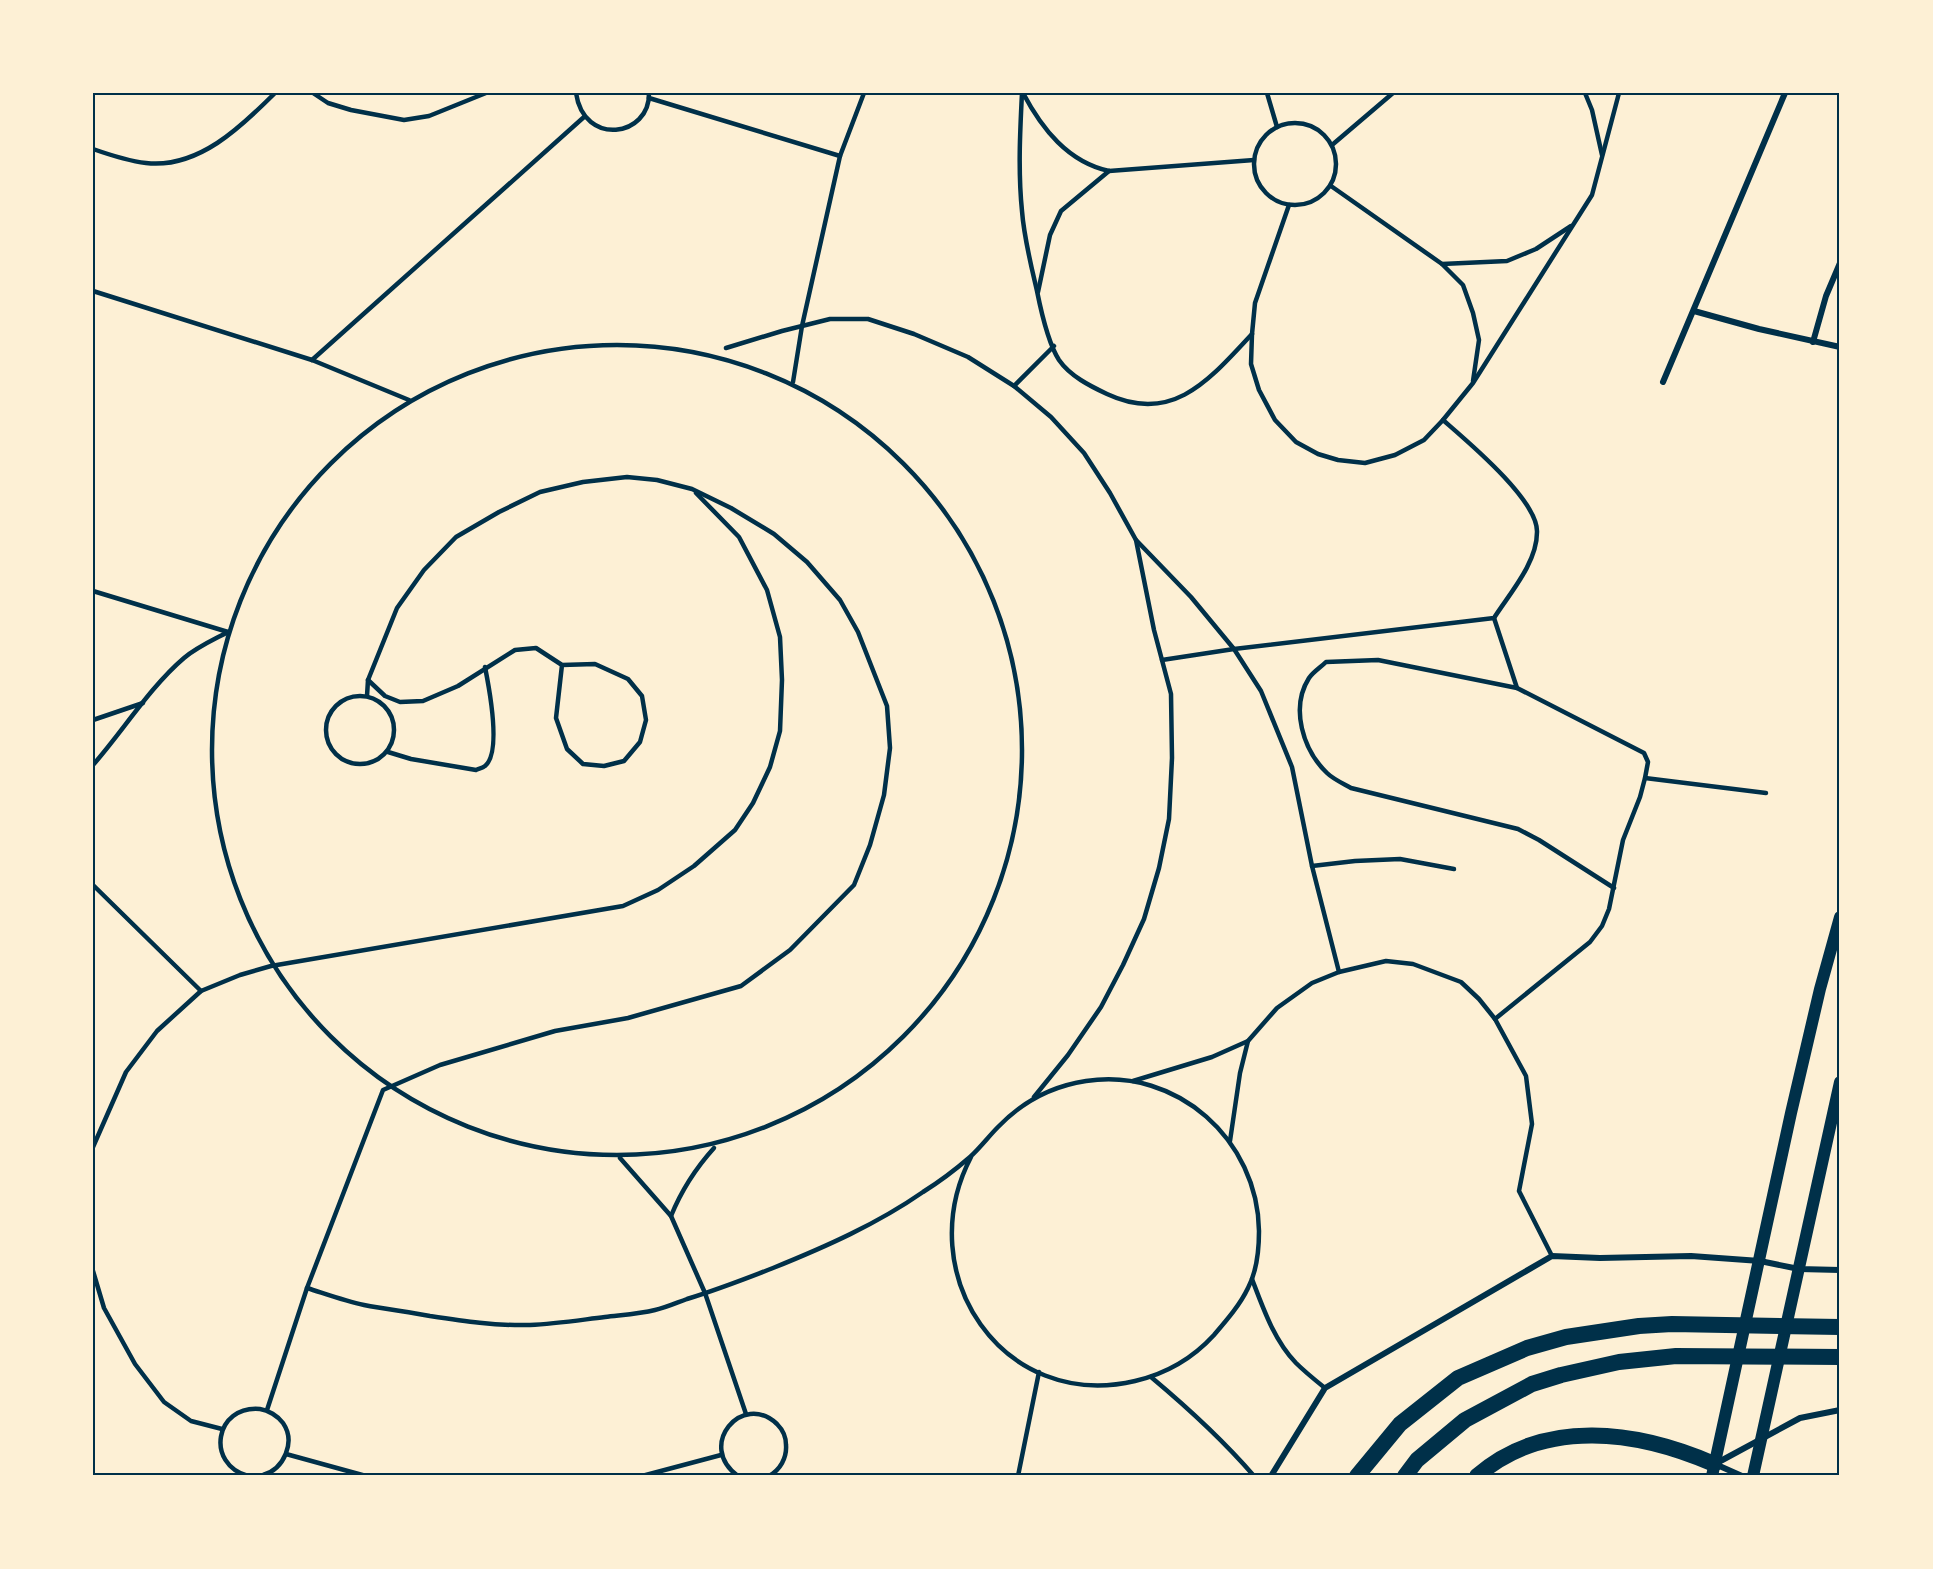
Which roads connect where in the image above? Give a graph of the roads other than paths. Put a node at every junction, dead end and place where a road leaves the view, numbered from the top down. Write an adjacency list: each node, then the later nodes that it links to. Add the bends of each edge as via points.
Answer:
1 (275, 93): 16 (lane, via 235,131 206,151 187,157 148,163)
2 (314, 93): 3 (lane, via 328,103 351,110 404,120 429,116)
3 (486, 93)
4 (576, 93): 13 (lane)
5 (864, 93): 17 (lane)
6 (1023, 93): 20 (lane, via 1059,145 1092,167); 27 (lane, via 1019,150 1022,212)
7 (1267, 93): 14 (lane)
8 (1393, 93): 15 (lane)
9 (1585, 93): 18 (lane)
10 (1619, 93): 18 (lane)
11 (1785, 93): 28 (street)
12 (649, 96): 13 (lane, via 639,119 626,128 604,130); 17 (lane)
13 (584, 117): 38 (lane)
14 (1277, 127): 15 (lane, via 1304,123 1325,135); 19 (lane, via 1259,143)
15 (1332, 145): 21 (lane, via 1337,169)
16 (93, 149)
17 (840, 156): 29 (lane)
18 (1603, 157): 23 (lane, via 1592,195)
19 (1254, 160): 20 (lane); 22 (lane, via 1259,185 1276,201)
20 (1109, 171): 27 (lane, via 1061,211 1050,236)
21 (1331, 186): 22 (lane, via 1310,203); 25 (lane)
22 (1289, 205): 30 (lane, via 1255,303)
23 (1574, 224): 25 (lane, via 1536,249 1507,261); 42 (lane)
24 (1840, 263): 31 (street)
25 (1442, 264): 42 (lane, via 1463,285 1473,313 1479,340)
26 (93, 291): 38 (lane)
27 (1037, 294): 32 (lane)
28 (1695, 310): 31 (street); 41 (street)
29 (802, 326): 36 (lane); 40 (lane); 43 (lane, via 830,319 868,319 968,357)
30 (1252, 334): 32 (lane, via 1214,375 1180,399 1148,405 1117,399 1084,384 1059,361); 45 (lane, via 1251,364 1258,390 1275,420 1296,442 1318,454 1365,463 1395,455 1424,440)
31 (1813, 342): 35 (street)
32 (1053, 346): 43 (lane)
33 (704, 347): 44 (lane, via 593,342 533,352 479,365)
34 (715, 347): 36 (lane)
35 (1840, 347)
36 (726, 348): 37 (lane)
37 (736, 353)
38 (312, 360): 44 (lane)
39 (755, 363): 40 (lane)
40 (794, 382): 83 (lane, via 893,452 932,488 957,527 997,618 1014,677 1022,739 1021,797 1013,851 997,897 981,932 930,1004 865,1069 819,1100)
41 (1662, 382)
42 (1473, 383): 45 (lane)
43 (1014, 386): 47 (lane, via 1051,417 1084,453)
44 (409, 400): 50 (lane, via 371,429 290,515 260,559)
45 (1443, 420): 49 (lane, via 1527,502 1536,519 1532,557)
46 (692, 489): 55 (lane, via 627,477 583,482 540,492 456,537 424,570 397,608); 69 (lane, via 739,537 767,590 780,637 780,730 770,767 735,830 694,866 658,890 623,906); 78 (lane, via 774,534 807,562 840,600 873,667 887,706 890,748 884,795 854,885 790,950 741,986 628,1018 555,1031 440,1065)
47 (1136, 540): 51 (lane); 52 (lane)
48 (93, 591): 50 (lane)
49 (1494, 618): 51 (lane); 56 (lane)
50 (228, 632): 58 (lane, via 184,659); 69 (lane, via 216,782 223,839 236,888)
51 (1234, 649): 52 (lane); 64 (lane, via 1262,691 1292,767)
52 (1162, 660): 79 (lane, via 1171,694 1169,819 1144,919 1101,1007)
53 (562, 665): 53 (lane, via 595,664 628,679 642,696 646,720 640,742 624,761 604,766 583,764 567,749 556,718); 54 (lane, via 536,648 515,650)
54 (485, 667): 55 (lane, via 458,686 423,701 400,702 385,696); 60 (lane, via 493,711 492,751 484,767 476,770)
55 (368, 680): 57 (lane)
56 (1517, 688): 62 (lane, via 1644,753 1648,762); 67 (lane, via 1378,660 1326,662 1309,677 1299,718 1313,755 1328,774 1351,788 1518,829)
57 (367, 696): 60 (lane, via 387,708 396,730); 60 (lane, via 349,697 334,708 326,724 328,742 338,757 355,765 373,763)
58 (143, 703): 59 (lane); 61 (lane)
59 (93, 720)
60 (388, 752)
61 (93, 765)
62 (1645, 778): 63 (lane); 67 (lane, via 1623,840)
63 (1766, 793)
64 (1312, 866): 65 (lane, via 1400,859); 70 (lane)
65 (1454, 869)
66 (93, 885): 71 (lane)
67 (1614, 888): 72 (lane, via 1602,926 1590,942)
68 (1840, 917): 88 (main road, via 1820,989)
69 (270, 966): 71 (lane); 74 (lane, via 303,1014)
70 (1339, 972): 72 (lane, via 1386,962 1413,964 1461,982); 73 (lane, via 1312,984 1277,1008)
71 (201, 991): 82 (lane, via 157,1031 126,1072)
72 (1495, 1019): 87 (lane, via 1526,1076 1532,1124 1519,1191)
73 (1248, 1041): 75 (lane, via 1212,1058); 81 (lane)
74 (365, 1076)
75 (1133, 1081): 79 (lane, via 1081,1082); 81 (lane, via 1184,1100 1210,1118)
76 (1840, 1082): 80 (main road)
77 (377, 1086): 78 (lane)
78 (382, 1090): 85 (lane, via 491,1135 575,1154); 93 (lane)
79 (1032, 1100): 84 (lane, via 1000,1124)
80 (1834, 1128): 89 (main road)
81 (1230, 1141): 92 (lane, via 1246,1169 1256,1200 1259,1238)
82 (93, 1147)
83 (714, 1148): 85 (lane); 86 (lane, via 693,1171)
84 (971, 1157): 94 (lane, via 867,1226); 97 (lane, via 952,1209 950,1239 956,1275 982,1326 1005,1351)
85 (620, 1158): 86 (lane)
86 (671, 1216): 94 (lane)
87 (1552, 1256): 88 (street, via 1691,1256); 99 (street)
88 (1760, 1261): 89 (street); 107 (main road)
89 (1799, 1269): 90 (street); 104 (main road)
90 (1840, 1270)
91 (93, 1271): 103 (lane, via 104,1308 135,1364 164,1402 191,1421)
92 (1252, 1279): 98 (lane, via 1228,1320 1206,1344); 99 (lane, via 1284,1348)
93 (307, 1288): 94 (lane, via 361,1304 482,1324 530,1325 655,1310); 100 (lane)
94 (705, 1293): 102 (lane)
95 (1833, 1327): 116 (highway, via 1639,1326 1566,1337 1527,1348 1458,1378 1400,1424)
96 (1832, 1357): 117 (highway, via 1648,1358 1532,1384 1465,1420)
97 (1040, 1372): 98 (lane, via 1097,1385); 113 (lane)
98 (1151, 1377): 114 (lane, via 1205,1424)
99 (1325, 1389): 115 (street)
100 (267, 1410): 103 (lane, via 248,1408 232,1416); 105 (lane, via 283,1424 289,1440)
101 (1840, 1410): 104 (street, via 1800,1418)
102 (746, 1414): 106 (lane, via 724,1431); 112 (lane, via 772,1419 786,1440 787,1452 781,1466)
103 (222, 1429): 108 (lane, via 220,1449 226,1462)
104 (1762, 1438): 107 (street); 120 (main road)
105 (286, 1454): 108 (lane, via 276,1468 262,1476); 109 (lane)
106 (721, 1455): 110 (lane); 111 (lane)
107 (1713, 1470): 118 (highway, via 1693,1455 1649,1441 1587,1435 1527,1447); 119 (street)
108 (245, 1476)
109 (366, 1476)
110 (642, 1476)
111 (738, 1476)
112 (769, 1476)
113 (1018, 1476)
114 (1254, 1476)
115 (1271, 1476)
116 (1357, 1476)
117 (1405, 1476)
118 (1477, 1476)
119 (1742, 1476)
120 (1754, 1476)

